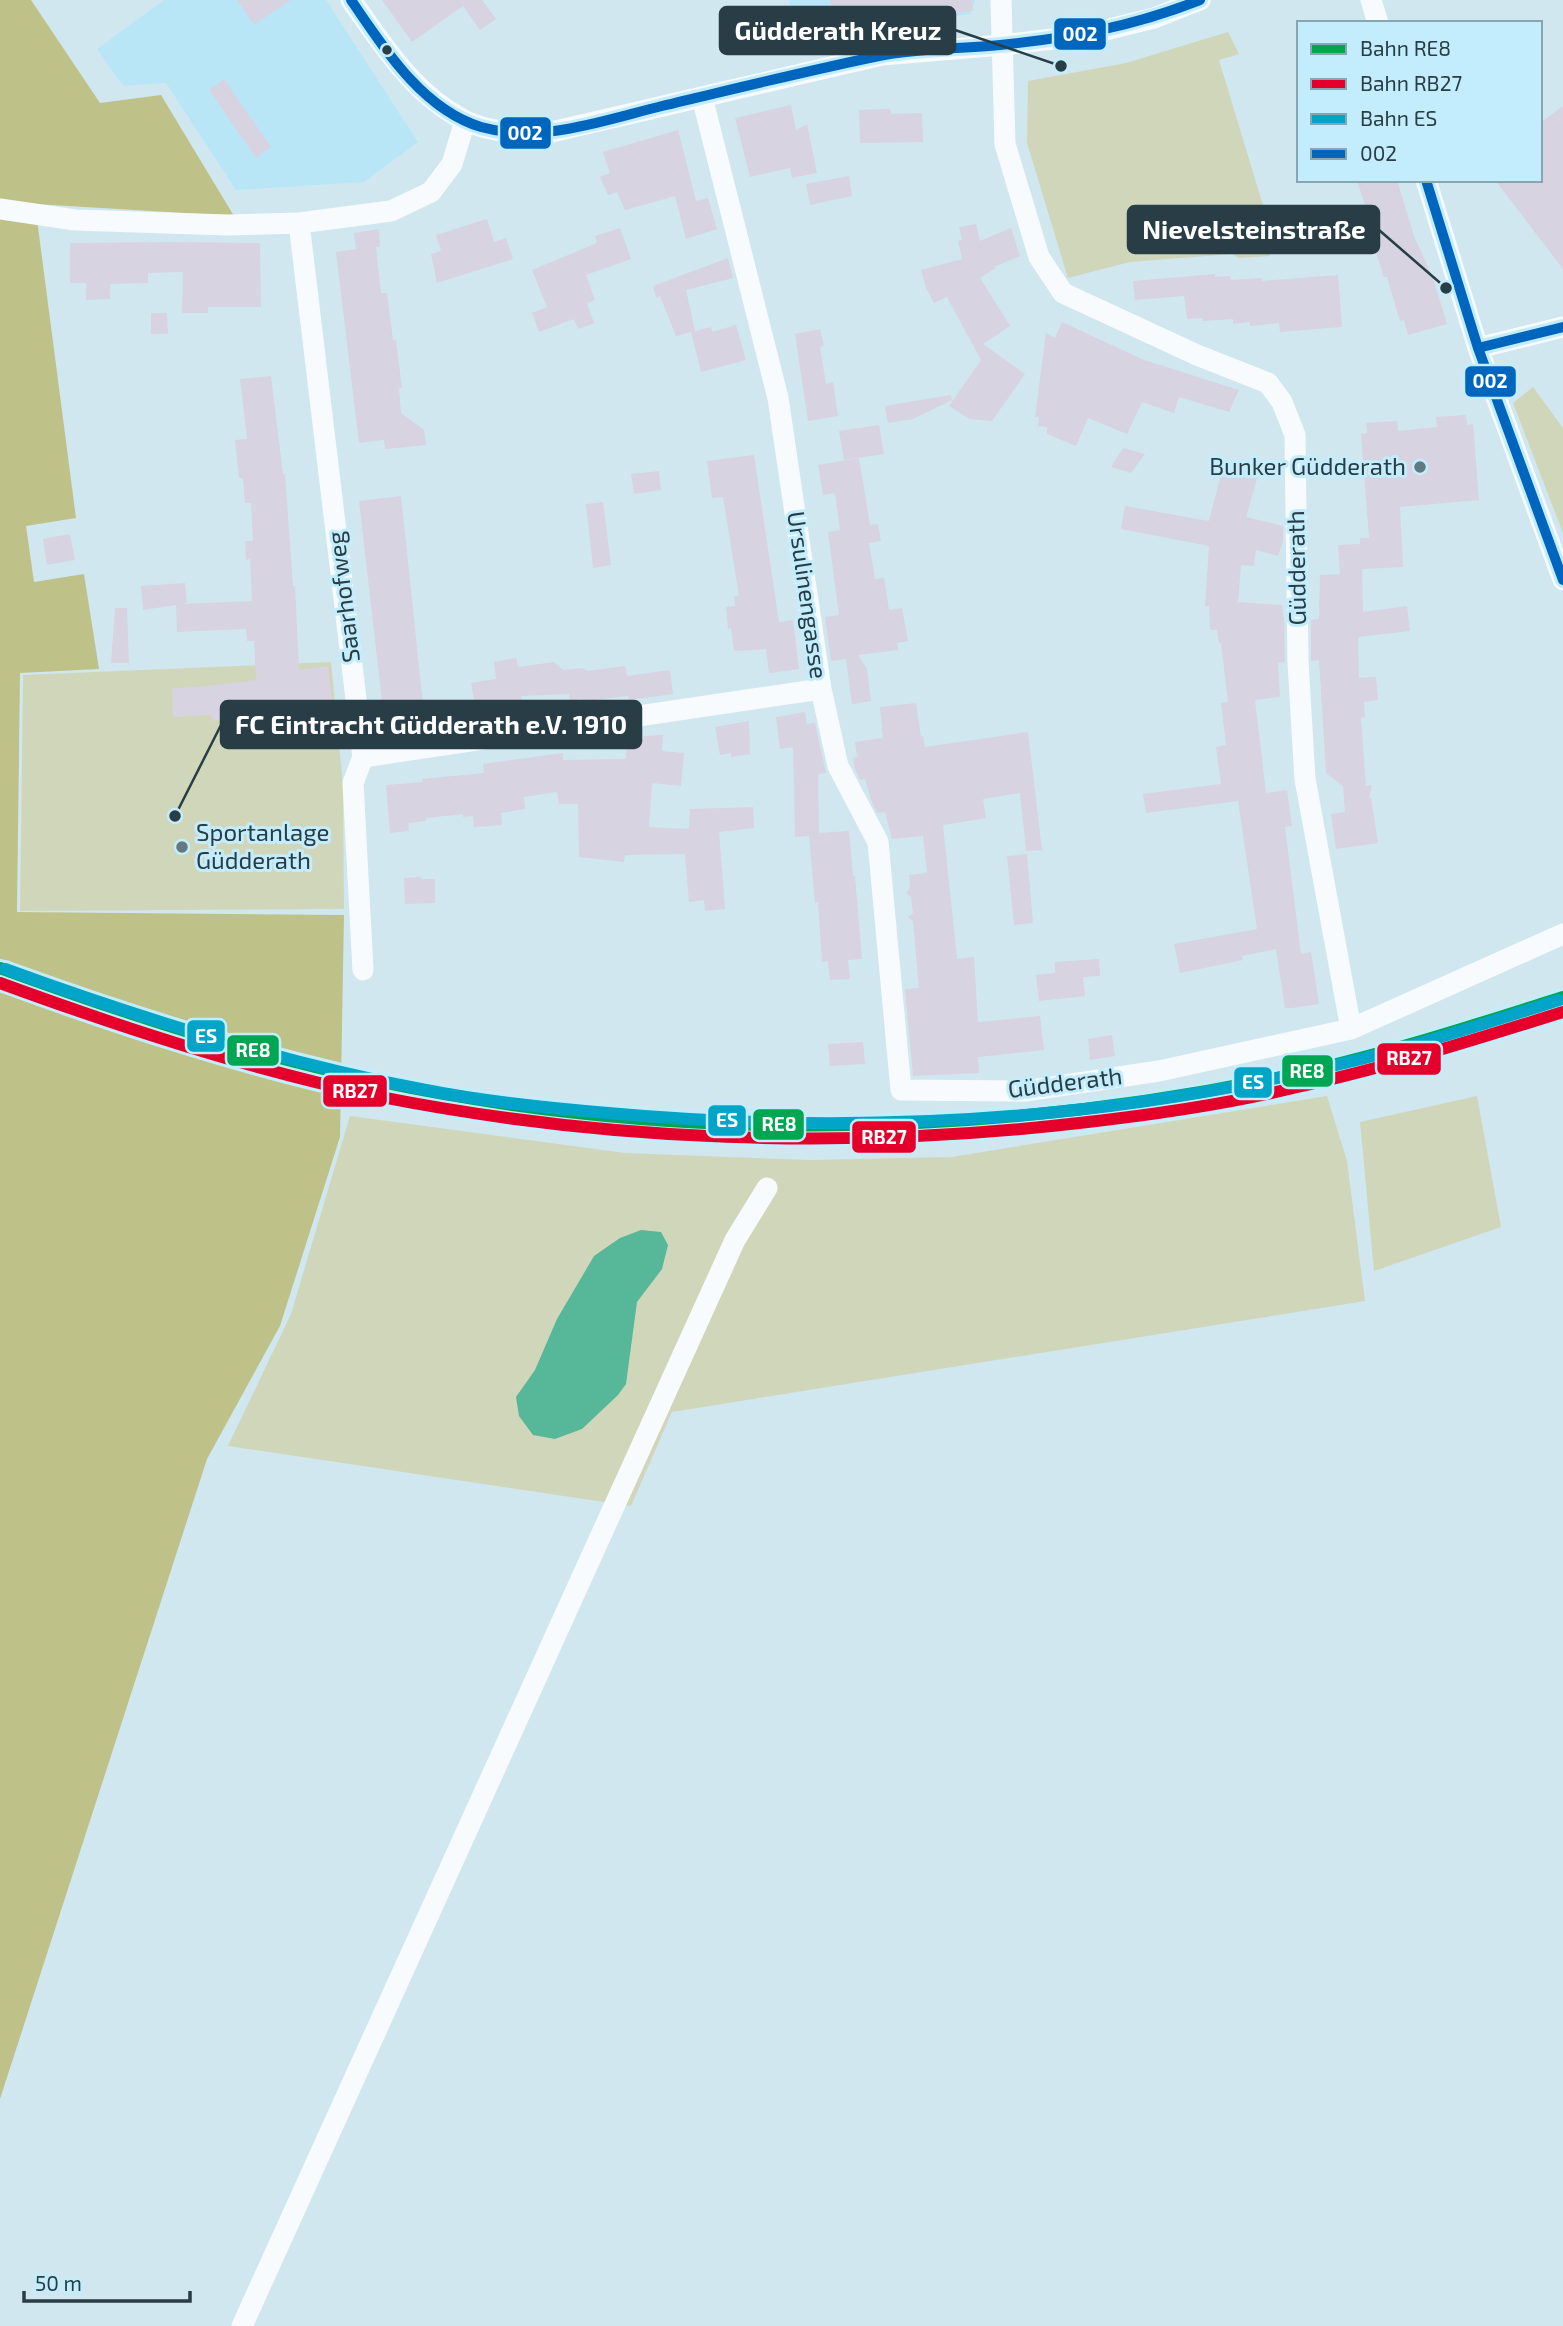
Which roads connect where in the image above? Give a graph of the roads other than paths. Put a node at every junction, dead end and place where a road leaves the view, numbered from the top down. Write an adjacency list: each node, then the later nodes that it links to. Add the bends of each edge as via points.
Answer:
1 (351, 0): 8 (street, via 416,87)
2 (1001, 0): 6 (street, Güdderath)
3 (1200, 0): 6 (street, via 1154,18 1085,35)
4 (1371, 0): 5 (street)
5 (1377, 21)
6 (1002, 45): 7 (street, via 882,55); 19 (street, Güdderath, via 1005,144 1039,257 1063,292 1268,383 1282,402 1295,435 1298,662 1305,779)
7 (702, 97): 8 (street, via 543,134 508,133); 15 (street, Ursulinengasse, via 778,398)
8 (465, 121): 11 (street, via 452,164 430,192 391,211)
9 (1427, 182): 13 (street)
10 (0, 209): 11 (street, via 75,220)
11 (299, 223): 16 (street, Saarhofweg)
12 (1563, 327): 13 (street)
13 (1478, 348): 14 (street)
14 (1563, 580)
15 (821, 690): 16 (street); 20 (street, Ursulinengasse, via 838,766 878,842)
16 (363, 757): 18 (street, Saarhofweg, via 353,783)
17 (1563, 934): 19 (street, Güdderath)
18 (363, 970)
19 (1351, 1029): 20 (street, Güdderath, via 1159,1071 1025,1091)
20 (901, 1090)
21 (767, 1188): 22 (street, via 735,1240)
22 (242, 2326)

